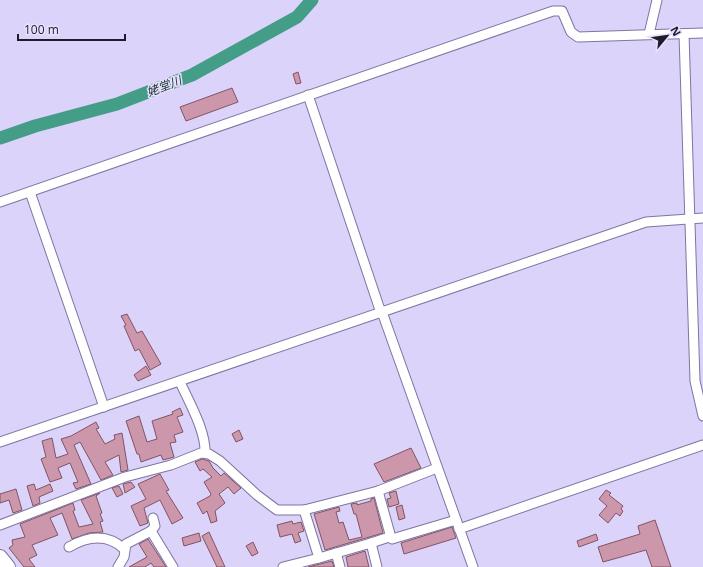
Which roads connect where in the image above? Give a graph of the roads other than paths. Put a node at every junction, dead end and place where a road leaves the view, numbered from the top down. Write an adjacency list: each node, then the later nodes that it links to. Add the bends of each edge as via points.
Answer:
1 (657, 0): 3 (street)
2 (703, 33): 4 (street)
3 (650, 34): 4 (street); 5 (street, via 578,37 571,32 562,11 553,11)
4 (684, 34): 9 (street)
5 (308, 95): 6 (street); 10 (street, via 378,307)
6 (30, 192): 7 (street); 13 (street)
7 (0, 202)
8 (703, 218): 9 (street)
9 (690, 219): 10 (street, via 646,222); 12 (street, via 695,381)
10 (382, 312): 11 (street); 18 (street)
11 (180, 382): 13 (street); 17 (street, via 206,446)
12 (701, 400): 14 (street)
13 (104, 407): 15 (street)
14 (703, 416)
15 (0, 442)
16 (703, 445): 23 (street)
17 (205, 453): 20 (street, via 220,460 277,510); 22 (street, via 125,477)
18 (437, 468): 19 (street); 23 (street)
19 (378, 491): 20 (street); 25 (street, via 390,531)
20 (304, 510): 31 (street)
21 (153, 518): 24 (street, via 155,526)
22 (0, 525)
23 (458, 525): 25 (street, via 392,539); 39 (street)
24 (151, 531): 28 (street, via 128,541); 35 (street)
25 (389, 537): 26 (street)
26 (371, 543): 29 (street); 38 (street)
27 (69, 547): 28 (street, via 102,537 117,542)
28 (124, 549): 34 (street, via 124,557)
29 (336, 553): 31 (street); 37 (street)
30 (0, 557): 33 (highway)
31 (319, 558): 32 (street)
32 (299, 565): 36 (street)
33 (8, 567)
34 (118, 567)
35 (173, 567)
36 (283, 567)
37 (340, 567)
38 (377, 567)
39 (473, 567)

